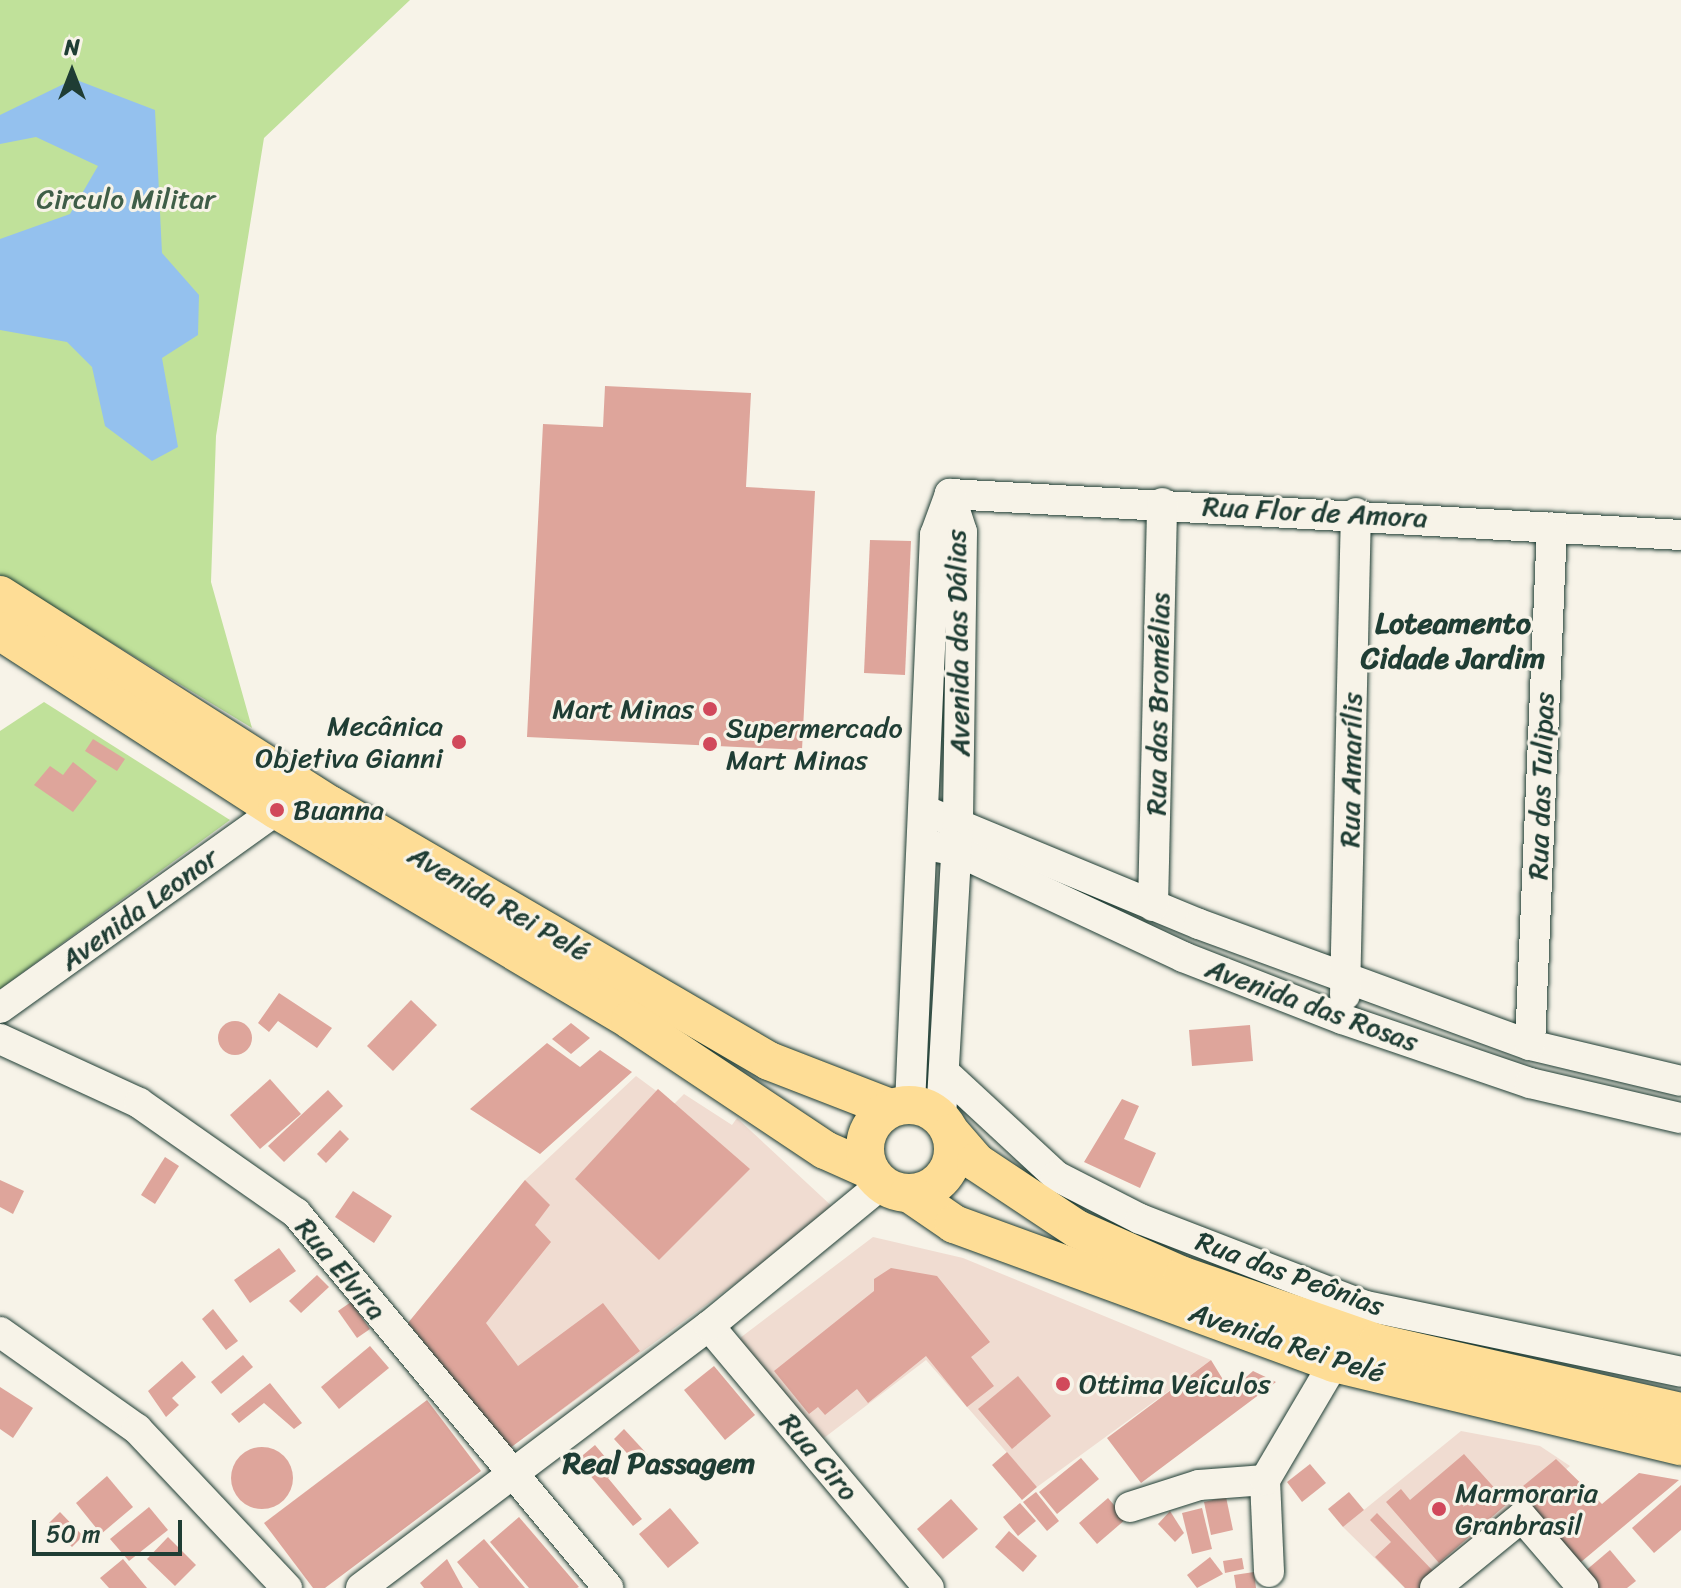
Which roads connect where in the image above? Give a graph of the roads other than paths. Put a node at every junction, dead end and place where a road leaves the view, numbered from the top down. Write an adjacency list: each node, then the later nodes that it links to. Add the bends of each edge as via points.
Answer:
1 (950, 494): 2 (street, Rua Flor de Amora); 9 (street, Avenida das Dálias, via 935,535); 10 (street, Avenida das Dálias, via 962,532)
2 (1162, 503): 3 (street, Rua Flor de Amora); 13 (street, Rua das Bromélias)
3 (1356, 513): 4 (street, Rua Flor de Amora); 14 (street, Rua Amarílis)
4 (1552, 527): 5 (street, Rua Flor de Amora); 18 (street, Rua das Tulipas)
5 (1681, 535)
6 (0, 595): 21 (main road, Avenida Rei Pelé, via 330,805 769,1061)
7 (0, 631): 8 (main road, Avenida Rei Pelé)
8 (277, 810): 15 (street, Avenida Leonor); 23 (main road, Avenida Rei Pelé, via 574,985 825,1150)
9 (926, 811): 10 (street, Avenida das Rosas); 11 (street, Avenida das Dálias)
10 (958, 819): 12 (street, Avenida das Dálias); 13 (street, Avenida das Rosas)
11 (927, 845): 12 (street, Avenida das Rosas); 21 (street, Avenida das Dálias)
12 (957, 851): 16 (street, Avenida das Rosas, via 1183,957); 19 (street, Avenida das Dálias)
13 (1153, 906): 14 (street, Avenida das Rosas)
14 (1347, 978): 16 (street, Rua Amarílis); 18 (street, Avenida das Rosas)
15 (0, 1008)
16 (1342, 1019): 22 (street, Avenida das Rosas, via 1530,1083)
17 (0, 1039): 30 (street, Rua Elvira, via 139,1103 296,1213)
18 (1530, 1045): 20 (street, Avenida das Rosas)
19 (946, 1074): 21 (street, Avenida das Dálias); 27 (street, Rua das Peônias, via 1056,1176 1140,1219 1366,1306)
20 (1681, 1081)
21 (923, 1116): 23 (main road, via 867,1135); 23 (main road, via 946,1174); 28 (main road, Avenida Rei Pelé, via 991,1173 1077,1229 1183,1276 1377,1343)
22 (1681, 1118)
23 (887, 1182): 24 (street); 26 (main road, Avenida Rei Pelé, via 954,1224)
24 (709, 1326): 30 (street); 37 (street, Rua Ciro)
25 (0, 1332): 34 (street, via 137,1429)
26 (1334, 1363): 29 (main road, Avenida Rei Pelé); 31 (street)
27 (1681, 1372)
28 (1681, 1412)
29 (1681, 1446)
30 (511, 1474): 35 (street); 36 (street, Rua Elvira)
31 (1265, 1480): 32 (street, via 1199,1485); 33 (street)
32 (1130, 1507)
33 (1269, 1572)
34 (287, 1588)
35 (361, 1588)
36 (608, 1588)
37 (929, 1588)
38 (1435, 1588): 39 (street, via 1522,1517)
39 (1583, 1588)

